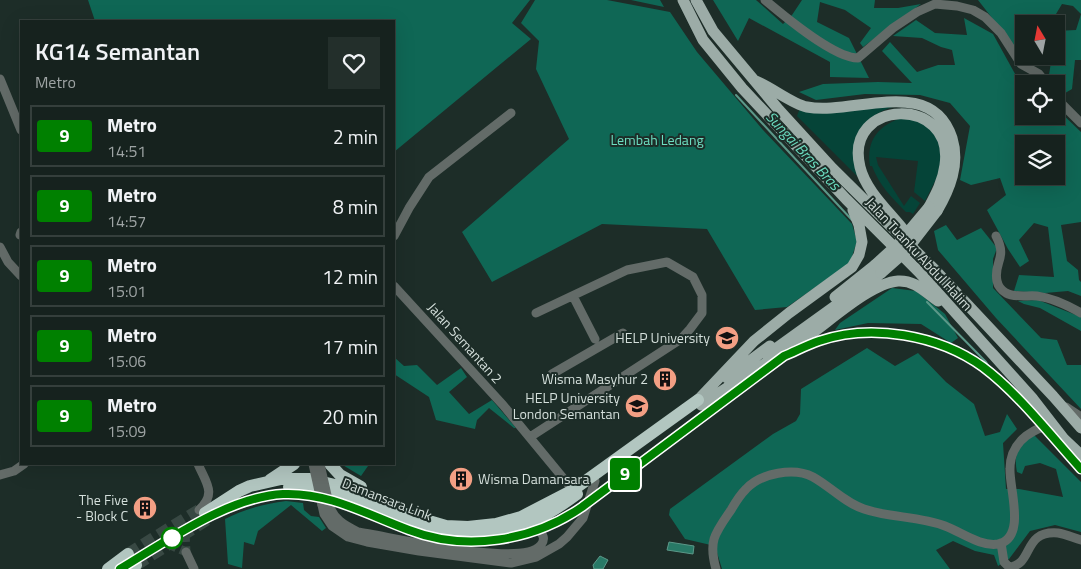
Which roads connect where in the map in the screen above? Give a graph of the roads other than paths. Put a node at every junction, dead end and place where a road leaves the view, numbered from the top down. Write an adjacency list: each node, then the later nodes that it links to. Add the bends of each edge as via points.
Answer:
1 (676, 0): 5 (main road)
2 (683, 0): 5 (main road, Jalan Tuanku Abdul Halim)
3 (696, 0): 8 (main road, Jalan Tuanku Abdul Halim, via 713,32)
4 (765, 0): 6 (street, via 804,32 849,58 858,58 893,28 936,4 973,10 995,26 1021,64)
5 (703, 40): 13 (main road, Jalan Tuanku Abdul Halim, via 742,88)
6 (1041, 75)
7 (0, 79): 12 (street)
8 (752, 80): 14 (main road, via 807,107 834,109 898,101 930,109 942,119 954,147 954,170 947,191); 18 (main road, Jalan Tuanku Abdul Halim, via 832,168)
9 (1065, 107): 11 (street)
10 (511, 113): 15 (street, via 429,176)
11 (1081, 123)
12 (20, 128)
13 (846, 199): 22 (main road, Jalan Tuanku Abdul Halim); 29 (main road, via 860,224 862,242 852,267 754,341)
14 (933, 209): 18 (main road, via 946,163 942,139 929,122 917,116 894,113 878,119 860,141 863,176); 29 (main road, bridge, via 878,269)
15 (395, 234)
16 (996, 236): 24 (street, via 1001,254 997,278 1005,293 1059,301)
17 (0, 247): 19 (street)
18 (930, 265): 28 (main road, Jalan Tuanku Abdul Halim)
19 (20, 275)
20 (395, 287): 35 (street, Jalan Semantan 2)
21 (573, 296): 23 (street); 26 (street); 35 (street, via 627,270 667,262 693,277 702,295 702,313 681,339)
22 (954, 312): 29 (main road, via 913,284 906,281 888,283 873,290 805,339); 30 (main road, Jalan Tuanku Abdul Halim)
23 (536, 313)
24 (1081, 313)
25 (623, 333): 27 (street)
26 (595, 339)
27 (552, 374)
28 (1054, 398): 31 (street); 33 (main road, Jalan Tuanku Abdul Halim)
29 (699, 402): 44 (highway, Damansara Link); 46 (highway, Damansara Link)
30 (1041, 408): 32 (main road, Jalan Tuanku Abdul Halim); 34 (street)
31 (1081, 416)
32 (1053, 425): 34 (street); 36 (main road, Jalan Tuanku Abdul Halim)
33 (1081, 428)
34 (1036, 429): 52 (street, via 1020,441 1012,457 1011,492 1015,517 1008,540)
35 (530, 437): 46 (street, Jalan Semantan 2)
36 (1081, 456)
37 (23, 465): 43 (street)
38 (198, 465): 48 (street, via 209,493)
39 (293, 465): 45 (highway)
40 (313, 465): 47 (street, bridge)
41 (320, 465): 47 (street, bridge)
42 (330, 465): 49 (highway, via 347,480)
43 (0, 475)
44 (595, 481): 47 (street, via 583,518 567,537 536,557 511,563 400,548 348,536 332,526 324,514); 50 (highway, Damansara Link, via 548,514)
45 (268, 482): 48 (highway, Damansara Link, via 220,498); 49 (highway, Damansara Link, via 310,479 339,486)
46 (573, 490): 49 (highway, Damansara Link, via 521,517 496,524 446,526)
47 (325, 504): 50 (street, via 343,525 358,532 461,551 502,556 525,553 542,544 543,536 536,528 527,526)
48 (205, 513): 50 (highway, Damansara Link, via 261,491 303,487 337,495 419,529 446,536 474,537)
49 (405, 514)
50 (513, 530)
51 (1081, 540): 52 (street, via 1060,534 1042,534 1031,544 1021,564 1009,567 1004,562)
52 (1001, 543): 58 (street, via 985,543 936,522 862,508 813,477 786,472 754,482 746,489 716,533 712,554)
53 (186, 552): 57 (street)
54 (132, 562): 55 (highway); 56 (highway)
55 (108, 569)
56 (121, 569)
57 (194, 569)
58 (716, 569)

